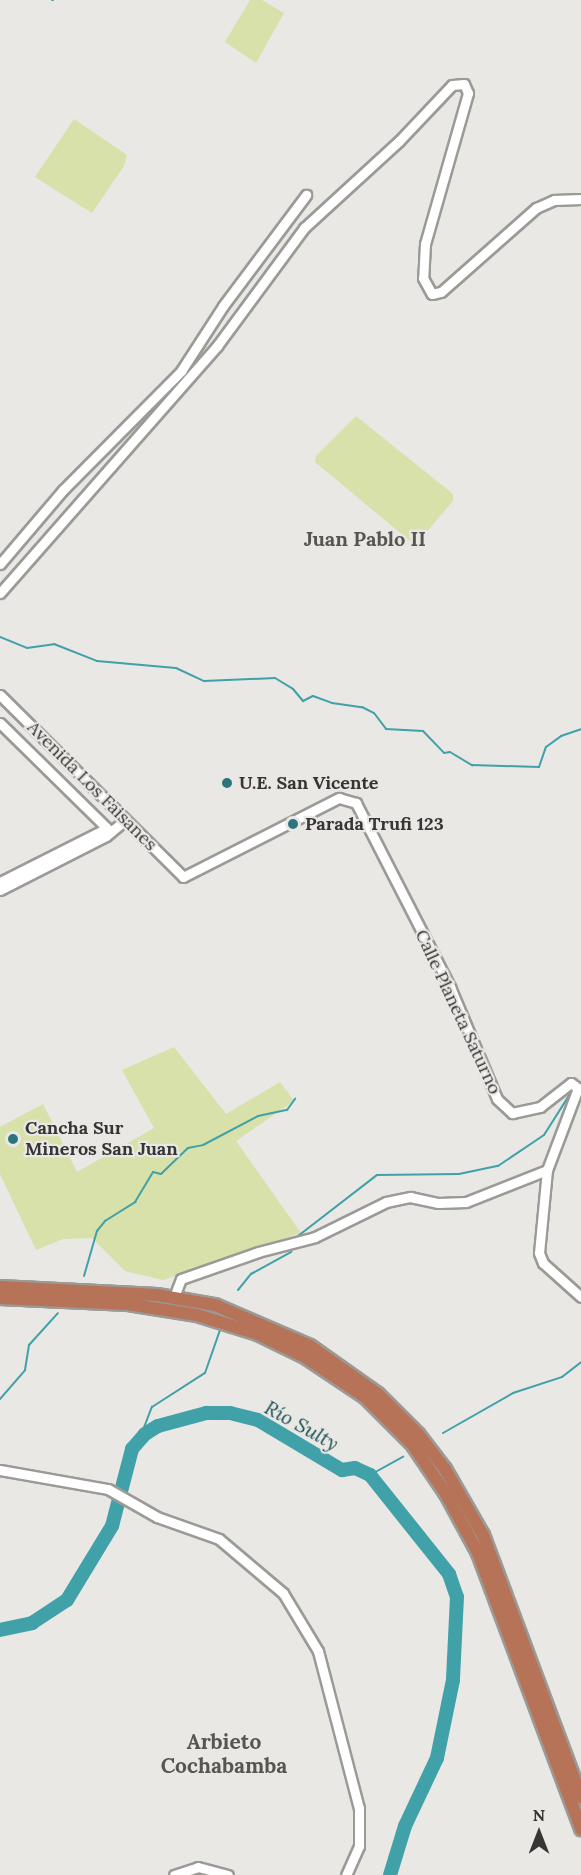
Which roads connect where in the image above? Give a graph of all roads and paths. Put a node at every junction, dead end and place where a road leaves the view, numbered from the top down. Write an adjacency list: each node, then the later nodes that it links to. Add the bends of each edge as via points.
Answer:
1 (306, 195): 3 (street, via 223,306 181,371 63,490)
2 (581, 199): 4 (street, via 554,200 536,208 441,292 432,294 423,278 425,244 468,93 464,84 452,85 399,141 304,228 217,346)
3 (0, 564)
4 (0, 593)
5 (0, 695): 8 (street, Avenida Los Faisanes)
6 (0, 723): 9 (street, Avenida Los Faisanes)
7 (345, 796): 8 (street, Avenida Los Faisanes, via 183,877); 12 (street, Calle Planeta Saturno, via 356,803 450,987 497,1099 512,1113 540,1107 571,1083 578,1088)
8 (124, 822): 9 (street)
9 (110, 831): 10 (street, via 103,830); 11 (street)
10 (0, 882)
11 (0, 890)
12 (547, 1170): 14 (street, via 466,1202 438,1203 410,1197 386,1202 315,1237 181,1279); 15 (street, via 540,1258)
13 (0, 1287): 14 (highway)
14 (174, 1297): 18 (highway, via 240,1313 310,1346 378,1394 418,1434 469,1508 495,1561)
15 (581, 1297)
16 (0, 1298): 19 (highway, via 128,1304 197,1315 258,1334 305,1357 365,1397 412,1444 474,1545)
17 (0, 1470): 22 (street, via 108,1489 157,1517 219,1539 283,1593 308,1630 334,1704 359,1808 359,1845)
18 (581, 1797)
19 (581, 1829)
20 (174, 1875): 21 (street, via 198,1868)
21 (228, 1875)
22 (346, 1875)

